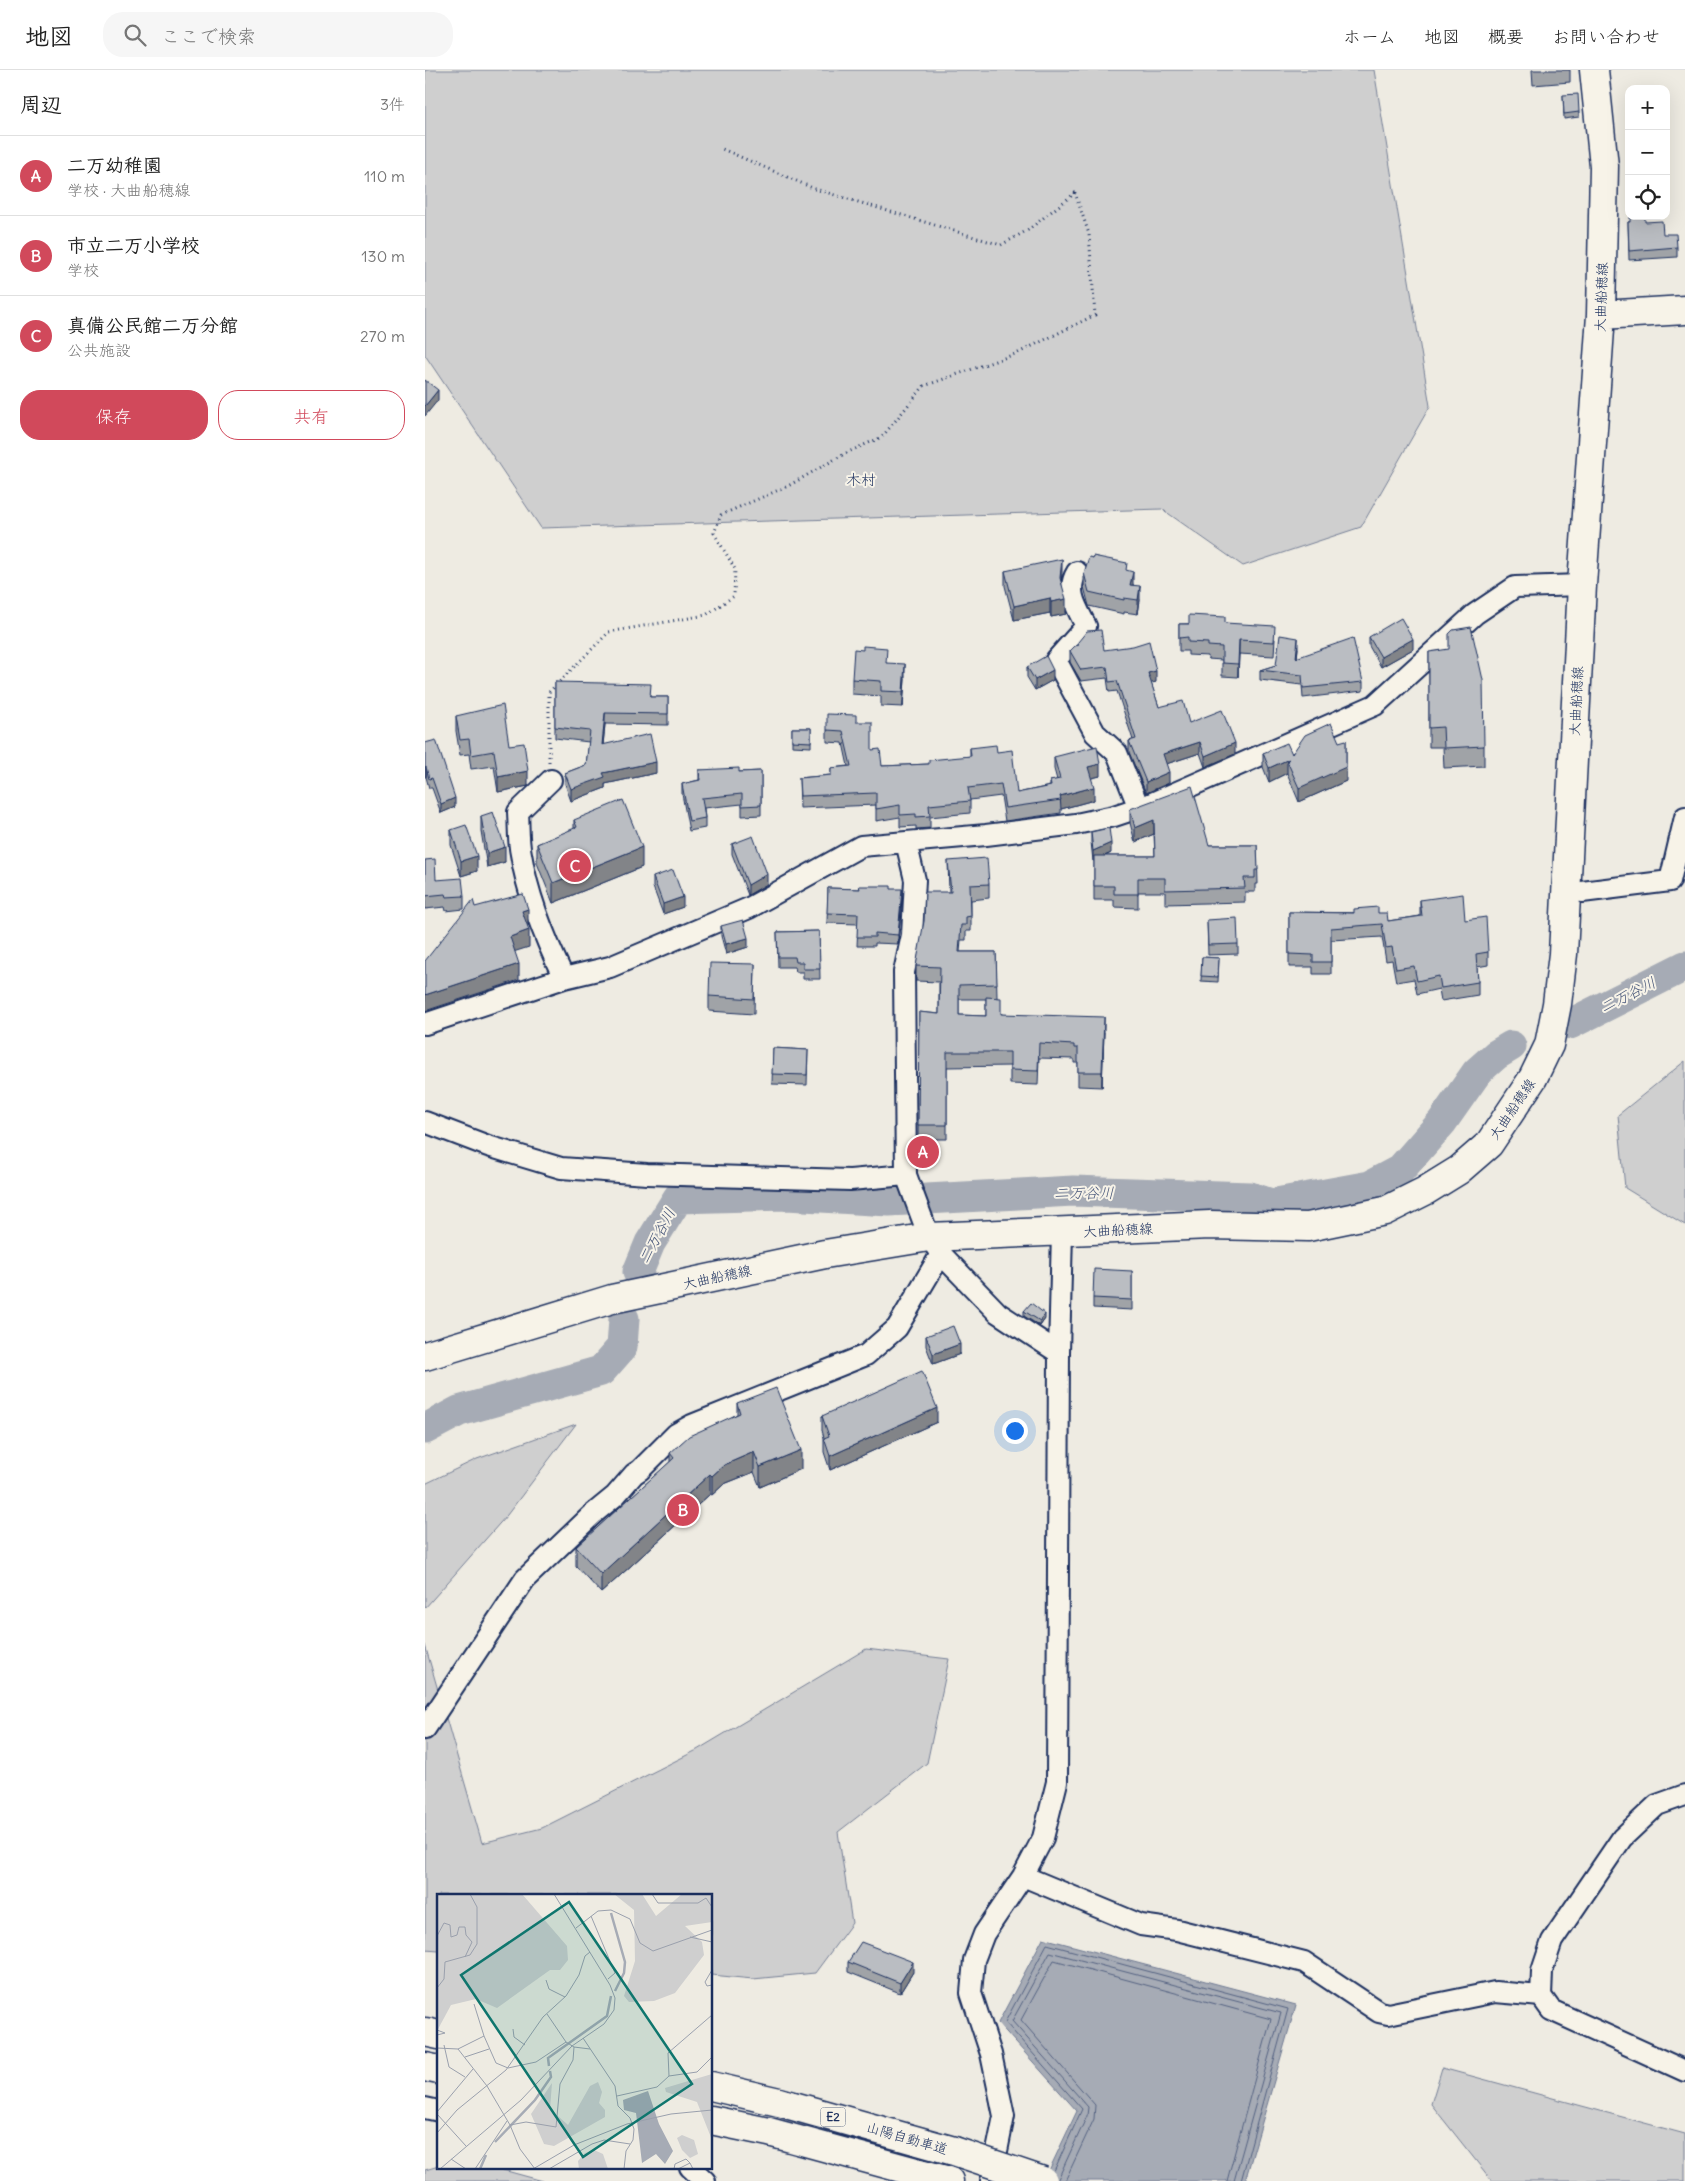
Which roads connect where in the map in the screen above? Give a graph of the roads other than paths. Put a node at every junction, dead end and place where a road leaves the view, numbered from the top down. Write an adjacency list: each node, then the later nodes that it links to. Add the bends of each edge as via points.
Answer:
1 (1595, 70): 3 (main road, 大曲船穂線, via 1604,166)
2 (1685, 310): 3 (main road)
3 (1601, 315): 5 (main road, 大曲船穂線)
4 (1077, 572): 7 (street, via 1071,581 1072,597 1086,626 1056,660 1095,733 1117,753)
5 (1582, 584): 7 (street, via 1515,588 1475,614 1375,705); 15 (main road, 大曲船穂線, via 1563,954 1557,1004 1549,1045 1533,1078 1489,1144 1459,1170 1425,1191 1385,1211 1347,1220 1307,1228 1210,1225)
6 (551, 780): 11 (street, via 518,812 521,853 530,896)
7 (1139, 808): 9 (street, via 1076,824)
8 (1685, 816): 10 (street, via 1670,881)
9 (906, 842): 11 (street, via 861,846 749,908 610,967); 14 (street, via 915,880 912,935 904,972)
10 (1583, 892)
11 (564, 978): 12 (street)
12 (425, 1024)
13 (425, 1122): 14 (street, via 488,1146 561,1168 850,1180)
14 (906, 1175): 16 (street)
15 (1062, 1232): 16 (main road, 大曲船穂線); 17 (street)
16 (935, 1246): 17 (street, via 998,1313); 18 (main road, 大曲船穂線, via 825,1254 612,1299); 19 (street, via 897,1328 865,1355 676,1434 525,1579)
17 (1059, 1354): 21 (street, via 1057,1782 1043,1838)
18 (425, 1356)
19 (425, 1729)
20 (1685, 1796): 22 (street, via 1657,1805 1622,1838 1552,1941 1542,1971)
21 (1023, 1876): 22 (street, via 1141,1925 1177,1930 1304,1962 1379,2012 1388,2014 1495,1992); 29 (street, via 984,1934 974,1960 971,1993 991,2054 1004,2116)
22 (1541, 1996): 23 (street, via 1551,2010)
23 (1685, 2071)
24 (713, 2086): 30 (main road, 山陽自動車道 / E2, bridge, via 954,2151)
25 (713, 2120): 27 (main road, E2, via 769,2132)
26 (691, 2168): 28 (street)
27 (945, 2180)
28 (705, 2181)
29 (991, 2181)
30 (1043, 2181)

